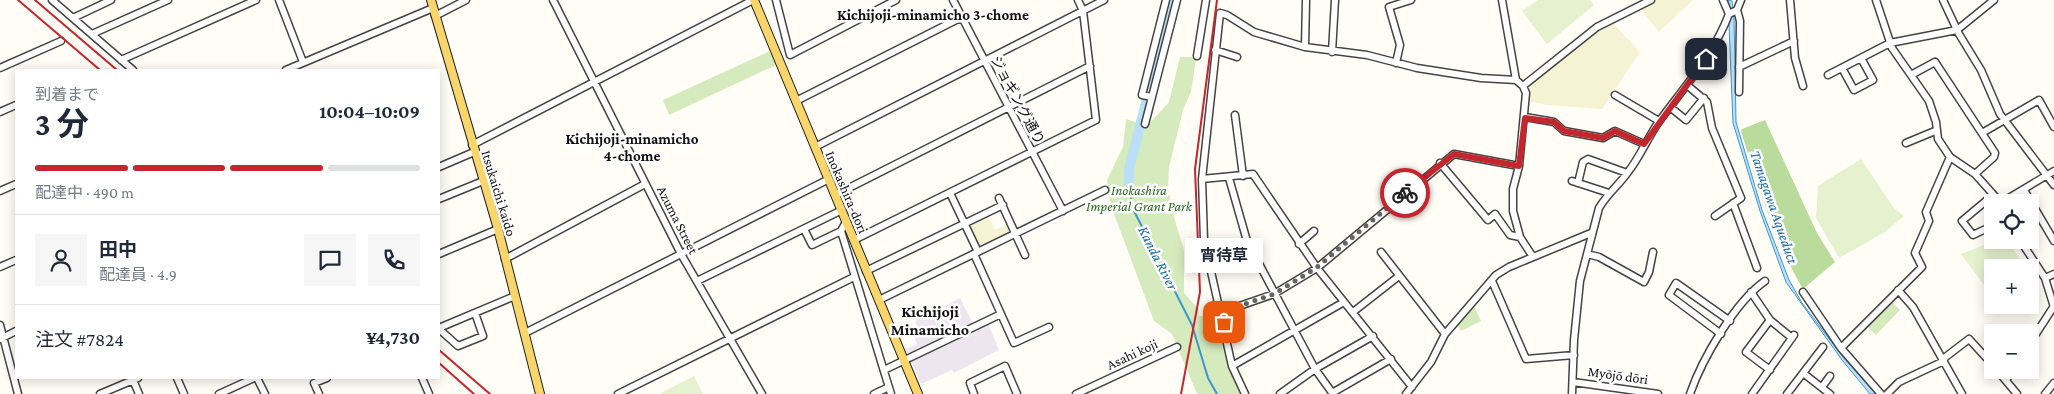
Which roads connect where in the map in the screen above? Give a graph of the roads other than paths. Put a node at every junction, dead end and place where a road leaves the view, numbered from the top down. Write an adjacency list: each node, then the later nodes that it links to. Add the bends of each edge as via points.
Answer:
1 (52, 0): 34 (street)
2 (111, 0): 34 (street)
3 (167, 0): 36 (street)
4 (256, 0): 46 (street)
5 (279, 0): 47 (street)
6 (431, 0): 31 (main road, Itsukaichi kaido)
7 (466, 0): 31 (street)
8 (553, 0): 59 (street, Azuma Street)
9 (753, 0): 59 (street); 67 (main road, Inokashira-dori)
10 (776, 0): 11 (street, via 790,55)
11 (896, 0)
12 (953, 0): 33 (street, ジョギング通り)
13 (1078, 0): 30 (street)
14 (1104, 0): 30 (street)
15 (1166, 0): 65 (street, via 1142,95)
16 (1177, 0): 65 (street)
17 (1206, 0): 43 (street)
18 (1306, 0): 40 (street)
19 (1335, 0): 42 (street)
20 (1411, 0): 49 (street, via 1389,7 1400,45)
21 (1502, 0): 58 (street)
22 (1650, 0): 61 (street, via 1597,27)
23 (1723, 0): 32 (street)
24 (1741, 0): 32 (street)
25 (1790, 0): 38 (street)
26 (1876, 0): 39 (street)
27 (1943, 0): 35 (street)
28 (1994, 0): 29 (street)
29 (1986, 3): 35 (street)
30 (1083, 11): 48 (street); 50 (street)
31 (434, 12): 47 (street); 83 (main road, Itsukaichi kaido)
32 (1733, 12): 51 (street, via 1740,21); 60 (street)
33 (962, 17): 48 (street, ジョギング通り); 67 (street)
34 (73, 18): 36 (street)
35 (1957, 30): 39 (street); 74 (street, via 1981,70)
36 (92, 34): 46 (street)
37 (61, 41): 52 (street)
38 (1794, 41): 51 (street); 62 (street, via 1797,69)
39 (1890, 43): 45 (street); 57 (street)
40 (1305, 47): 41 (street, via 1254,32 1220,13); 42 (street)
41 (1215, 50): 44 (street); 96 (street)
42 (1332, 52): 49 (street, via 1367,55)
43 (1196, 56)
44 (1237, 57)
45 (1861, 58): 53 (street); 53 (street, via 1873,80 1854,90)
46 (121, 60): 54 (street)
47 (303, 62): 55 (street)
48 (984, 62): 69 (street, ジョギング通り); 82 (street)
49 (1396, 63): 58 (street, via 1481,78)
50 (1090, 66): 69 (street); 84 (street, via 1096,120)
51 (1739, 67): 63 (street)
52 (0, 68)
53 (1842, 68): 56 (street)
54 (132, 69)
55 (288, 69)
56 (1828, 75)
57 (1911, 76): 78 (street, via 1929,101); 79 (street, via 1935,62)
58 (1516, 80): 61 (street)
59 (594, 82): 83 (street); 99 (street, Azuma Street)
60 (1687, 85): 66 (street); 70 (street)
61 (1523, 86): 73 (street, via 1526,93)
62 (1803, 86)
63 (1739, 92)
64 (1615, 95): 75 (street)
65 (1149, 96): 76 (street)
66 (1704, 98): 70 (street, via 1686,120); 111 (street, via 1712,128 1741,198)
67 (796, 101): 82 (main road, Inokashira-dori)
68 (15, 105): 71 (street)
69 (1008, 107): 84 (street, ジョギング通り); 108 (street)
70 (1670, 107): 75 (street)
71 (0, 112)
72 (1235, 115): 92 (street)
73 (1525, 118): 81 (street, via 1554,122 1564,131 1603,138 1615,131); 88 (street)
74 (2004, 120): 77 (street, via 2039,100); 79 (street); 93 (street)
75 (1659, 121): 81 (street)
76 (1145, 124)
77 (2054, 127)
78 (1936, 132): 80 (street); 85 (street)
79 (1982, 133): 91 (street, via 1994,157)
80 (1906, 143)
81 (1644, 144): 90 (street)
82 (815, 147): 95 (main road, Inokashira-dori)
83 (473, 148): 87 (street); 97 (main road, Itsukaichi kaido)
84 (1032, 152): 104 (street); 115 (street, ジョギング通り)
85 (1950, 158): 91 (street); 152 (street, via 1926,212 1929,222 1915,253 1922,267)
86 (1440, 163): 88 (street, via 1459,153); 126 (street, via 1488,220 1495,214 1510,235); 142 (street)
87 (440, 166)
88 (1519, 166): 126 (street, via 1512,198)
89 (2054, 172): 93 (street)
90 (1627, 173): 105 (street); 105 (street, via 1588,159 1584,162 1575,182)
91 (1975, 174): 106 (street)
92 (1243, 176): 94 (street); 129 (street, via 1253,174)
93 (2046, 176): 100 (street); 102 (street)
94 (1229, 178): 96 (street); 155 (street, via 1247,241)
95 (829, 179): 108 (main road, Inokashira-dori); 135 (street)
96 (1202, 179): 160 (street, via 1204,240)
97 (483, 180): 110 (street); 119 (main road, Itsukaichi kaido)
98 (15, 184): 103 (street)
99 (646, 184): 135 (street, Azuma Street); 139 (street)
100 (2054, 185)
101 (1105, 190): 115 (street)
102 (2024, 190): 107 (street); 128 (street)
103 (0, 191)
104 (950, 193): 118 (street); 127 (street)
105 (1610, 193): 125 (street, via 1599,208)
106 (1992, 194)
107 (2016, 194)
108 (835, 195): 114 (main road, Inokashira-dori)
109 (999, 198): 113 (street)
110 (440, 199)
111 (1733, 203): 116 (street); 143 (street)
112 (1984, 203): 121 (street, via 1962,221 1973,235)
113 (1003, 205): 118 (street); 124 (street)
114 (842, 210): 117 (main road, Inokashira-dori); 120 (street)
115 (1063, 211): 124 (street)
116 (1715, 216)
117 (846, 222): 122 (street); 127 (main road, Inokashira-dori)
118 (964, 224): 133 (street); 144 (street)
119 (498, 229): 134 (street); 139 (main road, Itsukaichi kaido)
120 (804, 229): 122 (street, via 812,245); 149 (street)
121 (1984, 230)
122 (841, 231): 147 (street)
123 (1314, 231): 129 (street)
124 (1017, 233): 133 (street); 137 (street, via 1016,238)
125 (1591, 233): 136 (street); 138 (street)
126 (1520, 238): 138 (street)
127 (854, 240): 144 (main road, Inokashira-dori)
128 (2054, 241)
129 (1299, 244): 142 (street)
130 (2026, 249): 148 (street)
131 (1381, 252): 146 (street)
132 (1653, 252): 136 (street, via 1644,282)
133 (976, 253): 157 (street); 163 (street)
134 (440, 254)
135 (681, 254): 149 (street, Azuma Street); 173 (street)
136 (1587, 254): 182 (street, via 1580,280)
137 (1025, 255)
138 (1533, 257): 150 (street, via 1509,267)
139 (505, 259): 156 (main road, Itsukaichi kaido)
140 (15, 260): 141 (street)
141 (0, 267)
142 (1316, 268): 155 (street); 158 (street)
143 (1757, 268)
144 (866, 271): 157 (main road, Inokashira-dori)
145 (2054, 274): 148 (street)
146 (1399, 276): 161 (street); 174 (street)
147 (854, 277): 178 (street); 188 (street)
148 (2045, 278): 159 (street)
149 (697, 281): 178 (street, Azuma Street)
150 (1492, 281): 174 (street); 182 (street, via 1526,359)
151 (1765, 281): 153 (street)
152 (1898, 290): 181 (street); 186 (street, via 1913,307)
153 (1751, 292): 164 (street); 165 (street)
154 (1804, 292): 181 (street)
155 (1274, 294): 160 (street); 170 (street)
156 (515, 296): 162 (street); 173 (main road, Itsukaichi kaido)
157 (879, 300): 185 (main road, Inokashira-dori)
158 (1344, 302): 161 (street); 170 (street)
159 (2054, 307): 171 (street)
160 (1222, 312): 187 (street)
161 (1353, 312): 176 (street)
162 (475, 313): 168 (street); 169 (street, via 483,336 458,346)
163 (1001, 314): 167 (street, via 1014,343); 185 (street)
164 (1770, 320): 190 (street, via 1793,336); 190 (street, via 1746,352)
165 (1730, 321): 175 (street); 175 (street, via 1676,283 1669,296)
166 (0, 325): 177 (street)
167 (1049, 326)
168 (440, 328)
169 (440, 329)
170 (1294, 330): 187 (street); 189 (street)
171 (2039, 330)
172 (15, 331): 177 (street)
173 (525, 334): 213 (main road, Itsukaichi kaido)
174 (1445, 334): 201 (street, via 1431,362)
175 (1721, 334): 227 (street, via 1699,367)
176 (1373, 336): 184 (street); 189 (street)
177 (1, 338): 205 (street)
178 (730, 338): 214 (street); 215 (street, Azuma Street)
179 (1824, 346): 191 (street)
180 (1177, 347): 220 (street, Asahi koji)
181 (1841, 348): 231 (street)
182 (1574, 355): 200 (street)
183 (1984, 355): 186 (street, via 1970,339)
184 (1391, 359): 201 (street); 223 (street)
185 (904, 360): 188 (street); 217 (main road, Inokashira-dori)
186 (1943, 360): 232 (street, via 1899,382); 233 (street)
187 (1232, 366): 221 (street)
188 (884, 370): 204 (street)
189 (1315, 370): 222 (street); 223 (street)
190 (1770, 370): 228 (street)
191 (1803, 373): 203 (street); 229 (street)
192 (1830, 376): 203 (street)
193 (136, 379): 206 (street); 207 (street)
194 (177, 379): 208 (street)
195 (254, 379): 209 (street)
196 (257, 379): 210 (street)
197 (324, 379): 211 (street, via 314,383)
198 (422, 379): 212 (street)
199 (2006, 380): 234 (street)
200 (1573, 382): 225 (street); 226 (street, Myōjō dōri)
201 (1412, 387): 224 (street)
202 (2053, 387): 235 (street)
203 (1822, 388): 230 (street)
204 (890, 390): 216 (street)
205 (18, 394)
206 (100, 394)
207 (140, 394)
208 (184, 394)
209 (219, 394)
210 (265, 394)
211 (319, 394)
212 (429, 394)
213 (540, 394)
214 (618, 394)
215 (762, 394)
216 (874, 394)
217 (918, 394)
218 (974, 394): 219 (street, via 970,384 1006,366)
219 (1017, 394)
220 (1076, 394)
221 (1245, 394)
222 (1280, 394)
223 (1332, 394)
224 (1406, 394)
225 (1572, 394)
226 (1658, 394)
227 (1690, 394)
228 (1752, 394)
229 (1787, 394)
230 (1830, 394)
231 (1882, 394)
232 (1887, 394)
233 (1962, 394)
234 (2017, 394)
235 (2045, 394)

